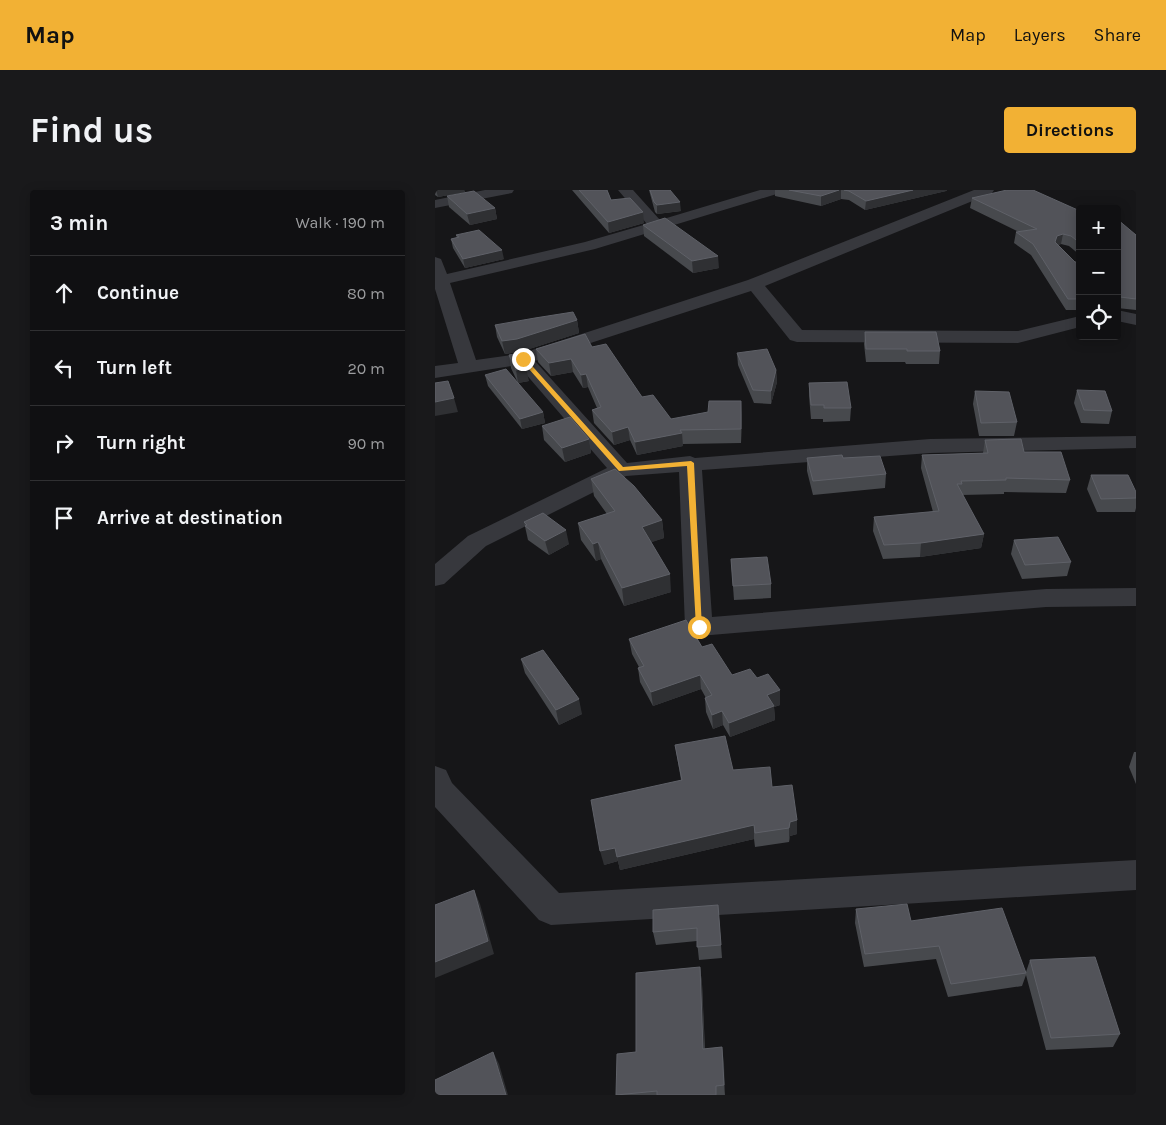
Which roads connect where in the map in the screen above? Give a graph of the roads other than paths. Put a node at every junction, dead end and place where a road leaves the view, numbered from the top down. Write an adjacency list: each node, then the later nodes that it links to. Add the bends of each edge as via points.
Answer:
1 (507, 190): 5 (street)
2 (625, 190): 6 (street)
3 (775, 190): 6 (street)
4 (987, 190): 9 (street)
5 (435, 204)
6 (657, 225): 8 (street, via 589,246)
7 (435, 262): 8 (street)
8 (442, 280): 14 (street)
9 (755, 284): 12 (street, via 797,336 1018,337); 13 (street)
10 (1121, 316): 11 (street)
11 (1136, 320)
12 (1076, 322)
13 (523, 359): 14 (street); 18 (street)
14 (469, 367): 15 (street)
15 (435, 372)
16 (1136, 442): 17 (street, via 930,446)
17 (691, 463): 18 (street); 20 (street, via 699,627 1046,598)
18 (621, 470): 19 (street, via 477,541)
19 (435, 578)
20 (1136, 597)
21 (435, 779): 22 (street, via 439,790 551,909)
22 (1136, 875)

